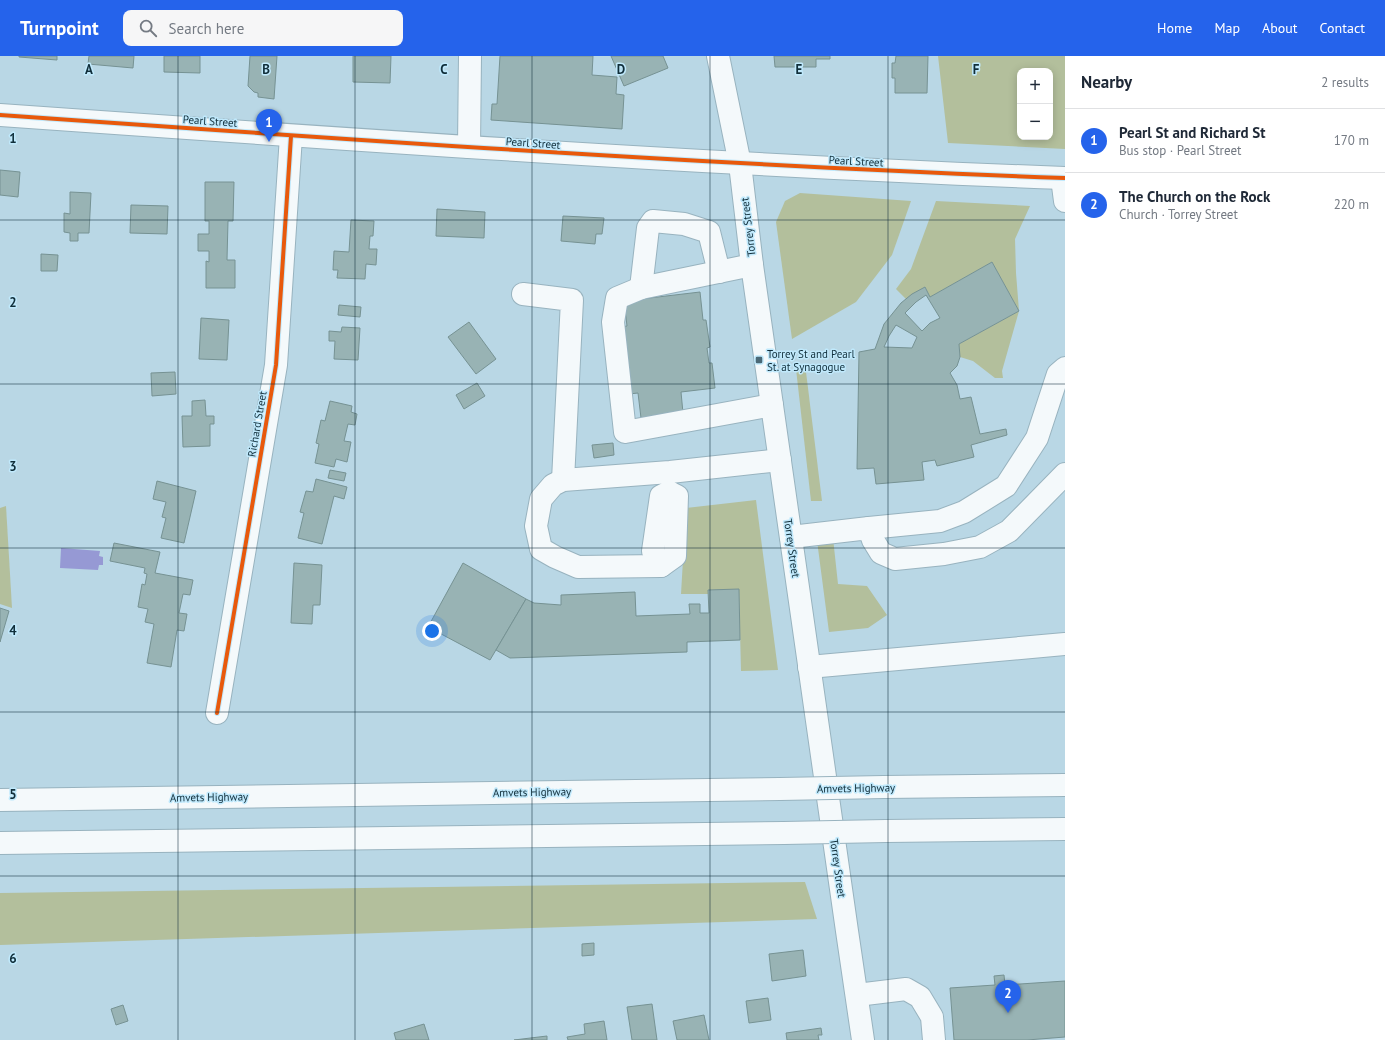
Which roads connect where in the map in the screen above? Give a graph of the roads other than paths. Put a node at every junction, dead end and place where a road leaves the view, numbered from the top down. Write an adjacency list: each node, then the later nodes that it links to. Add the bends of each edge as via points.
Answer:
1 (470, 56): 5 (main road)
2 (718, 56): 6 (main road, Torrey Street)
3 (0, 115): 4 (main road, Pearl Street)
4 (291, 136): 5 (main road, Pearl Street); 23 (main road, Richard Street, via 276,365)
5 (469, 147): 6 (main road, Pearl Street)
6 (740, 164): 7 (main road, Pearl Street); 9 (main road, Torrey Street)
7 (1063, 178): 8 (main road)
8 (1065, 202)
9 (752, 265): 10 (main road); 14 (main road, Torrey Street)
10 (719, 272): 11 (main road); 11 (main road, via 709,232 684,224 653,221 648,228)
11 (641, 288): 14 (main road, via 617,298 613,322 625,432)
12 (523, 294): 17 (main road, via 572,300)
13 (1065, 368): 19 (main road, via 1058,374 1037,438 1006,486 964,512 940,520)
14 (772, 405): 15 (main road, Torrey Street)
15 (780, 460): 18 (main road); 20 (main road, Torrey Street)
16 (1065, 474): 19 (main road, via 1009,531 980,547 895,559 881,553)
17 (563, 480): 18 (main road); 18 (main road, via 553,485 541,499 536,526 541,549 578,567 662,566 653,551 661,496)
18 (670, 482)
19 (869, 528): 20 (main road)
20 (791, 537): 22 (main road, Torrey Street)
21 (1065, 644): 22 (main road)
22 (809, 667): 28 (main road, Torrey Street)
23 (217, 713)
24 (1065, 785): 25 (main road, Amvets Highway, bridge)
25 (0, 800)
26 (1065, 829): 27 (main road, bridge)
27 (0, 842)
28 (856, 995): 29 (main road, Torrey Street); 30 (main road, via 906,989 920,997 932,1017)
29 (863, 1040)
30 (934, 1040)

